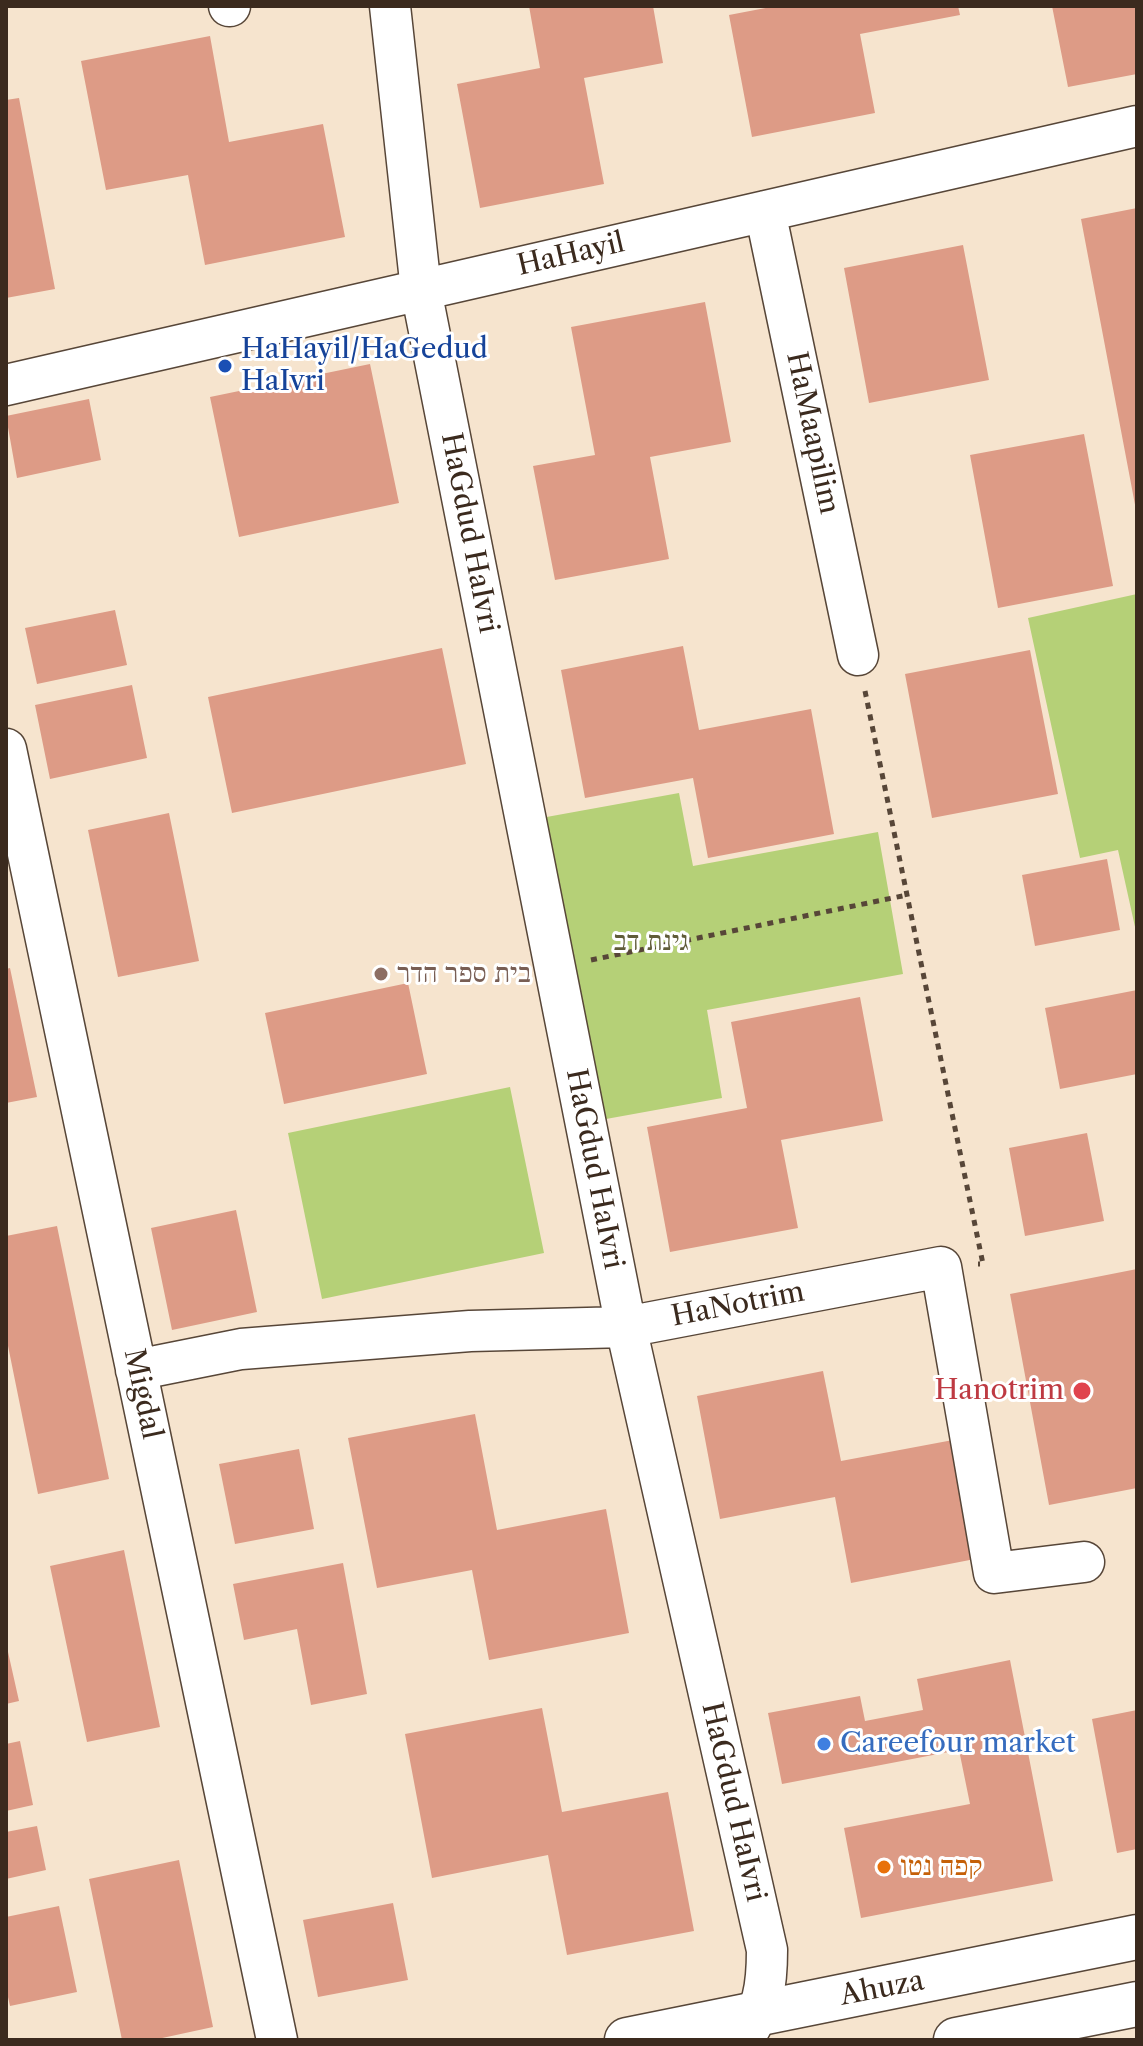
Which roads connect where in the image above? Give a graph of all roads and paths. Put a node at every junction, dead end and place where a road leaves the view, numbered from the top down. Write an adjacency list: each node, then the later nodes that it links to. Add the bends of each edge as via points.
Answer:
1 (390, 6): 4 (street, HaGdud HaIvri)
2 (1137, 126): 3 (street, HaHayil)
3 (765, 211): 4 (street, HaHayil); 6 (street, HaMaapilim)
4 (421, 290): 5 (street, HaHayil); 9 (street, HaGdud HaIvri)
5 (6, 385)
6 (858, 655): 8 (path)
7 (6, 749): 12 (street, Migdal)
8 (907, 895): 9 (path); 10 (path, via 983,1264)
9 (555, 968): 11 (street, HaGdud HaIvri)
10 (941, 1267): 11 (street, HaNotrim); 13 (street, via 994,1573)
11 (626, 1327): 12 (street, HaNotrim, via 470,1331 256,1348); 16 (street, HaGdud HaIvri, via 767,1950 767,1981)
12 (136, 1370): 18 (street, Migdal)
13 (1084, 1562)
14 (1137, 1937): 16 (main road, Ahuza)
15 (1137, 2004): 17 (main road)
16 (751, 2027): 19 (main road, Ahuza)
17 (967, 2039)
18 (277, 2040)
19 (627, 2040)

